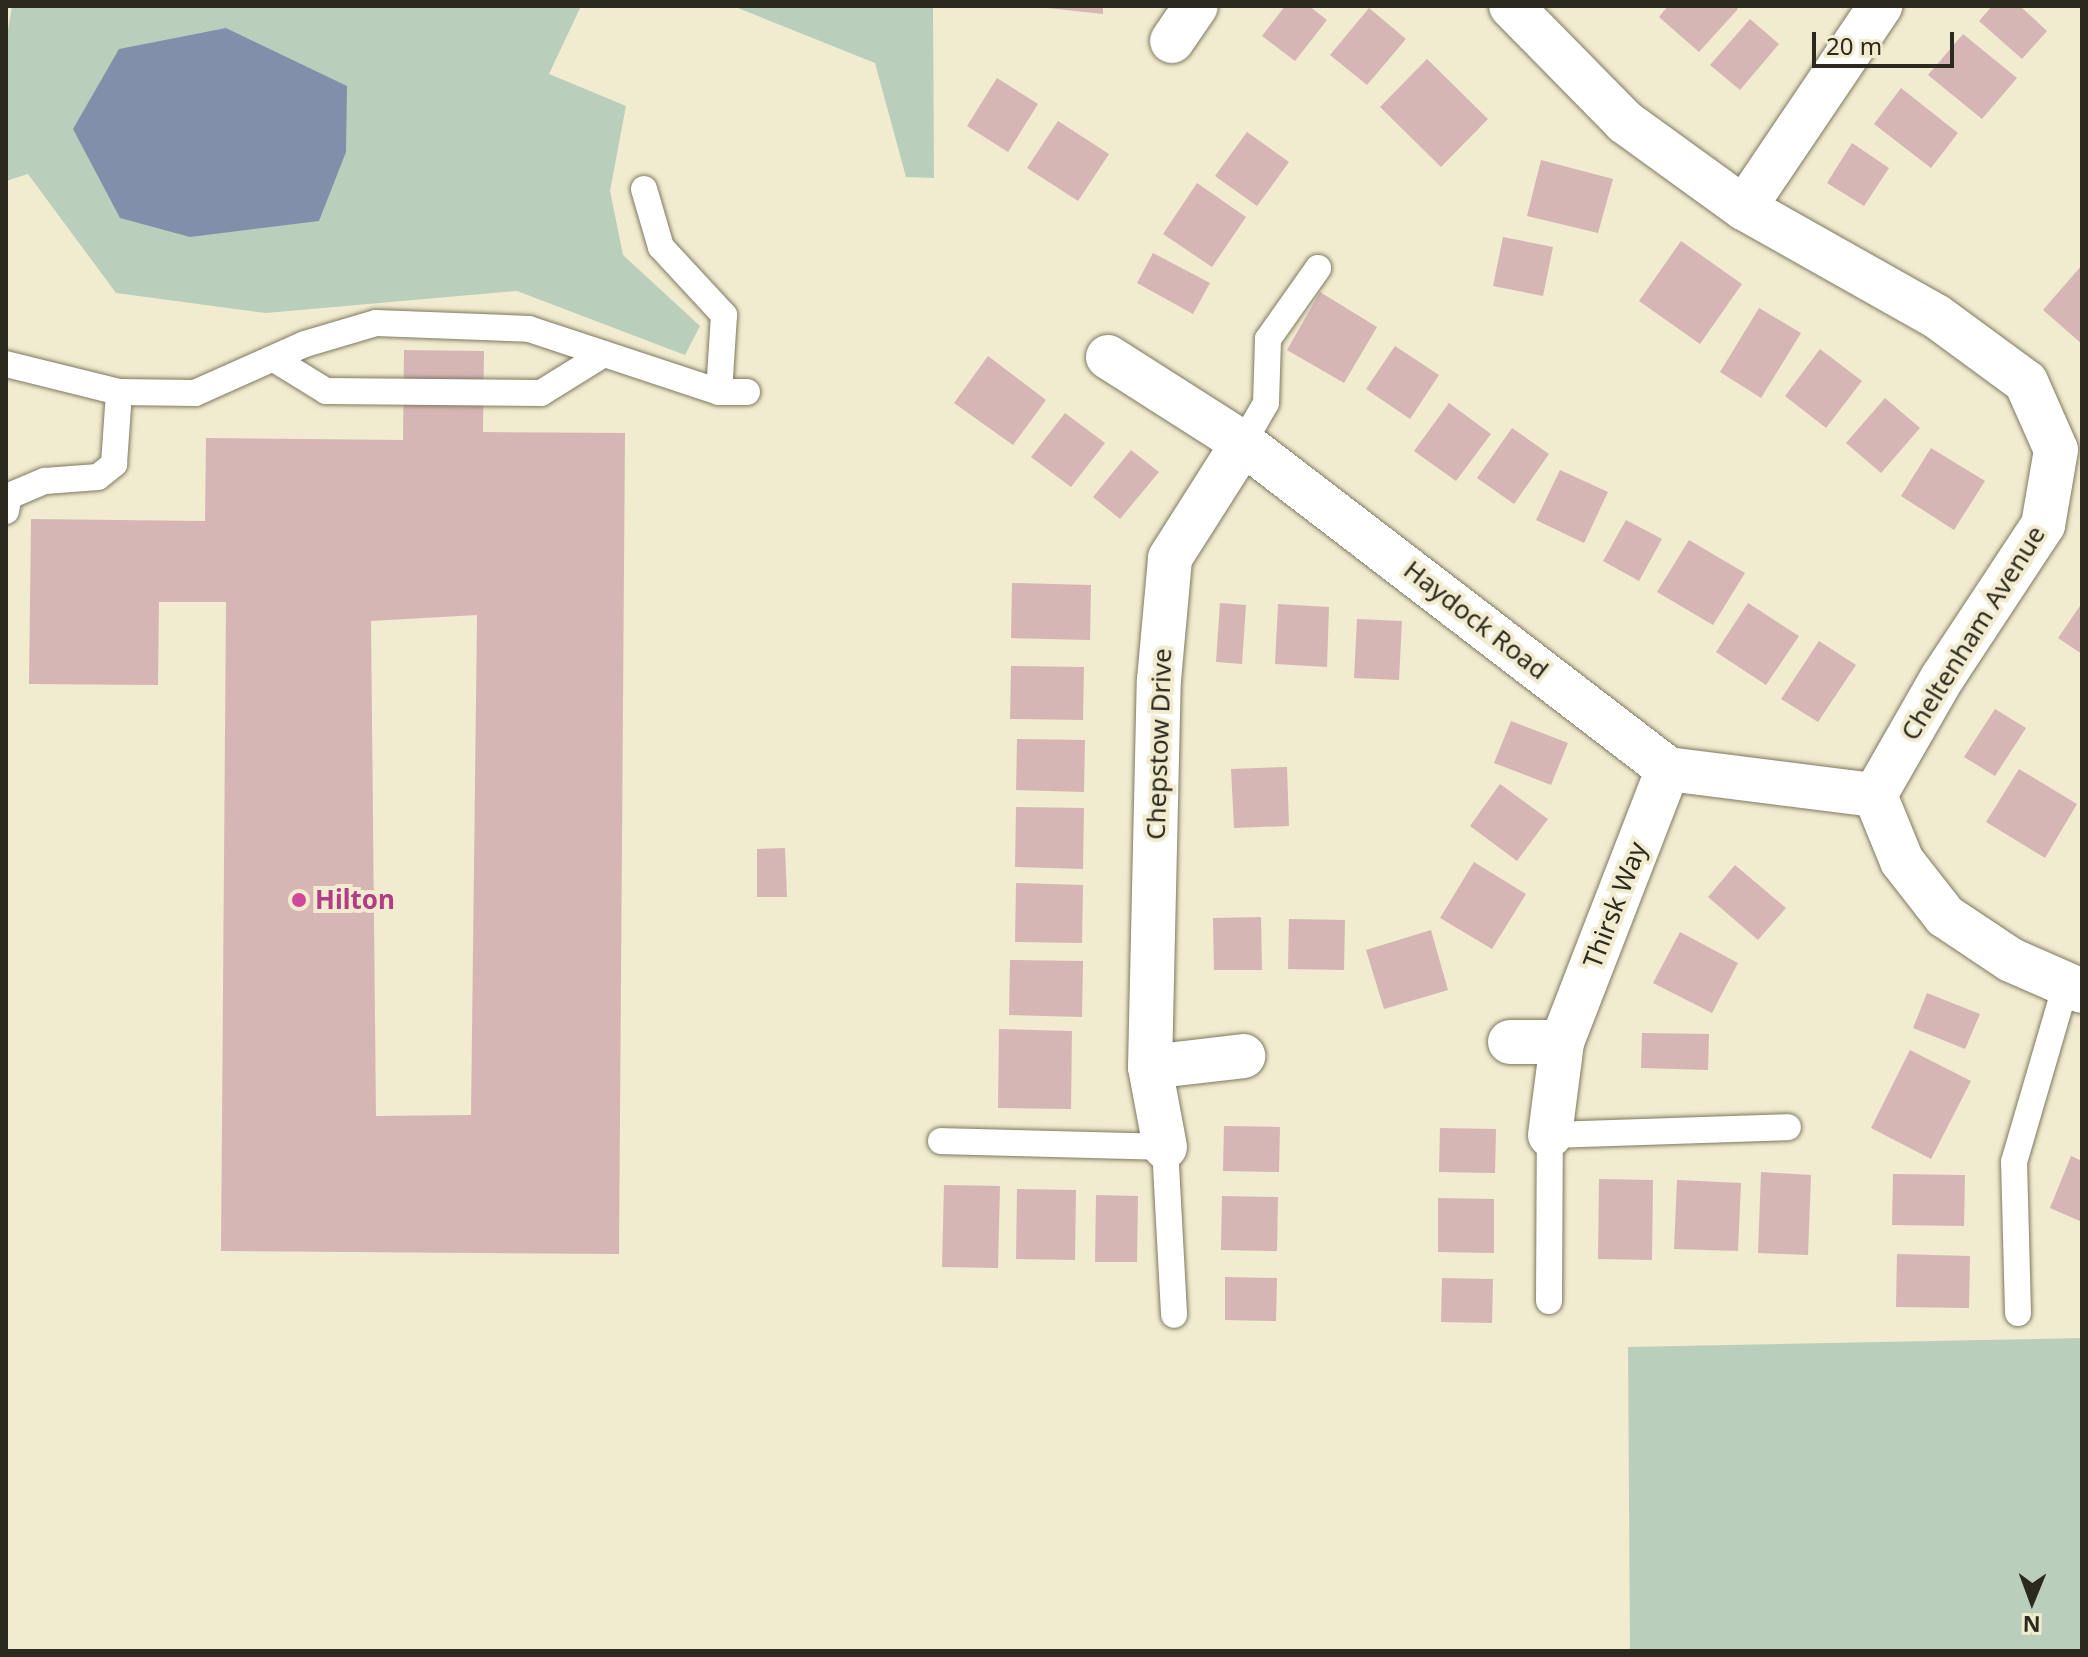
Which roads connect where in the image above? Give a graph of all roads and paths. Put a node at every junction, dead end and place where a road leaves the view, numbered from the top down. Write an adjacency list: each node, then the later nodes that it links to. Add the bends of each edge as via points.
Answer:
1 (1196, 6): 4 (street)
2 (1511, 6): 6 (street, Cheltenham Avenue, via 1625,122)
3 (1880, 6): 6 (street)
4 (1172, 41)
5 (644, 189): 13 (lane, via 661,247 724,315)
6 (1744, 208): 16 (street, Cheltenham Avenue, via 1936,316 2026,382)
7 (1318, 268): 15 (lane, via 1268,339 1266,403)
8 (604, 354): 10 (lane, via 529,329 376,323); 10 (lane, via 541,393 326,391); 13 (lane)
9 (1108, 357): 15 (street, Haydock Road)
10 (274, 359): 12 (lane, via 195,393)
11 (6, 364): 12 (lane)
12 (119, 392): 17 (lane, via 114,464 98,477 45,481 9,496)
13 (719, 392): 14 (lane)
14 (747, 392)
15 (1243, 443): 18 (street, Haydock Road); 24 (street, Chepstow Drive, via 1170,558 1159,680)
16 (2069, 446): 19 (street, Cheltenham Avenue, via 2043,525 1942,678)
17 (6, 511)
18 (1668, 769): 19 (street); 22 (street, Thirsk Way)
19 (1875, 795): 20 (street, via 1902,861 1945,916 2011,960)
20 (2074, 988): 30 (lane, via 2014,1162)
21 (1510, 1042): 22 (street)
22 (1562, 1042): 26 (street, Thirsk Way)
23 (1243, 1056): 24 (street)
24 (1150, 1067): 28 (street, Chepstow Drive)
25 (1788, 1127): 26 (lane)
26 (1550, 1135): 29 (lane)
27 (941, 1141): 28 (lane)
28 (1165, 1147): 31 (lane)
29 (1549, 1301)
30 (2018, 1313)
31 (1174, 1315)

